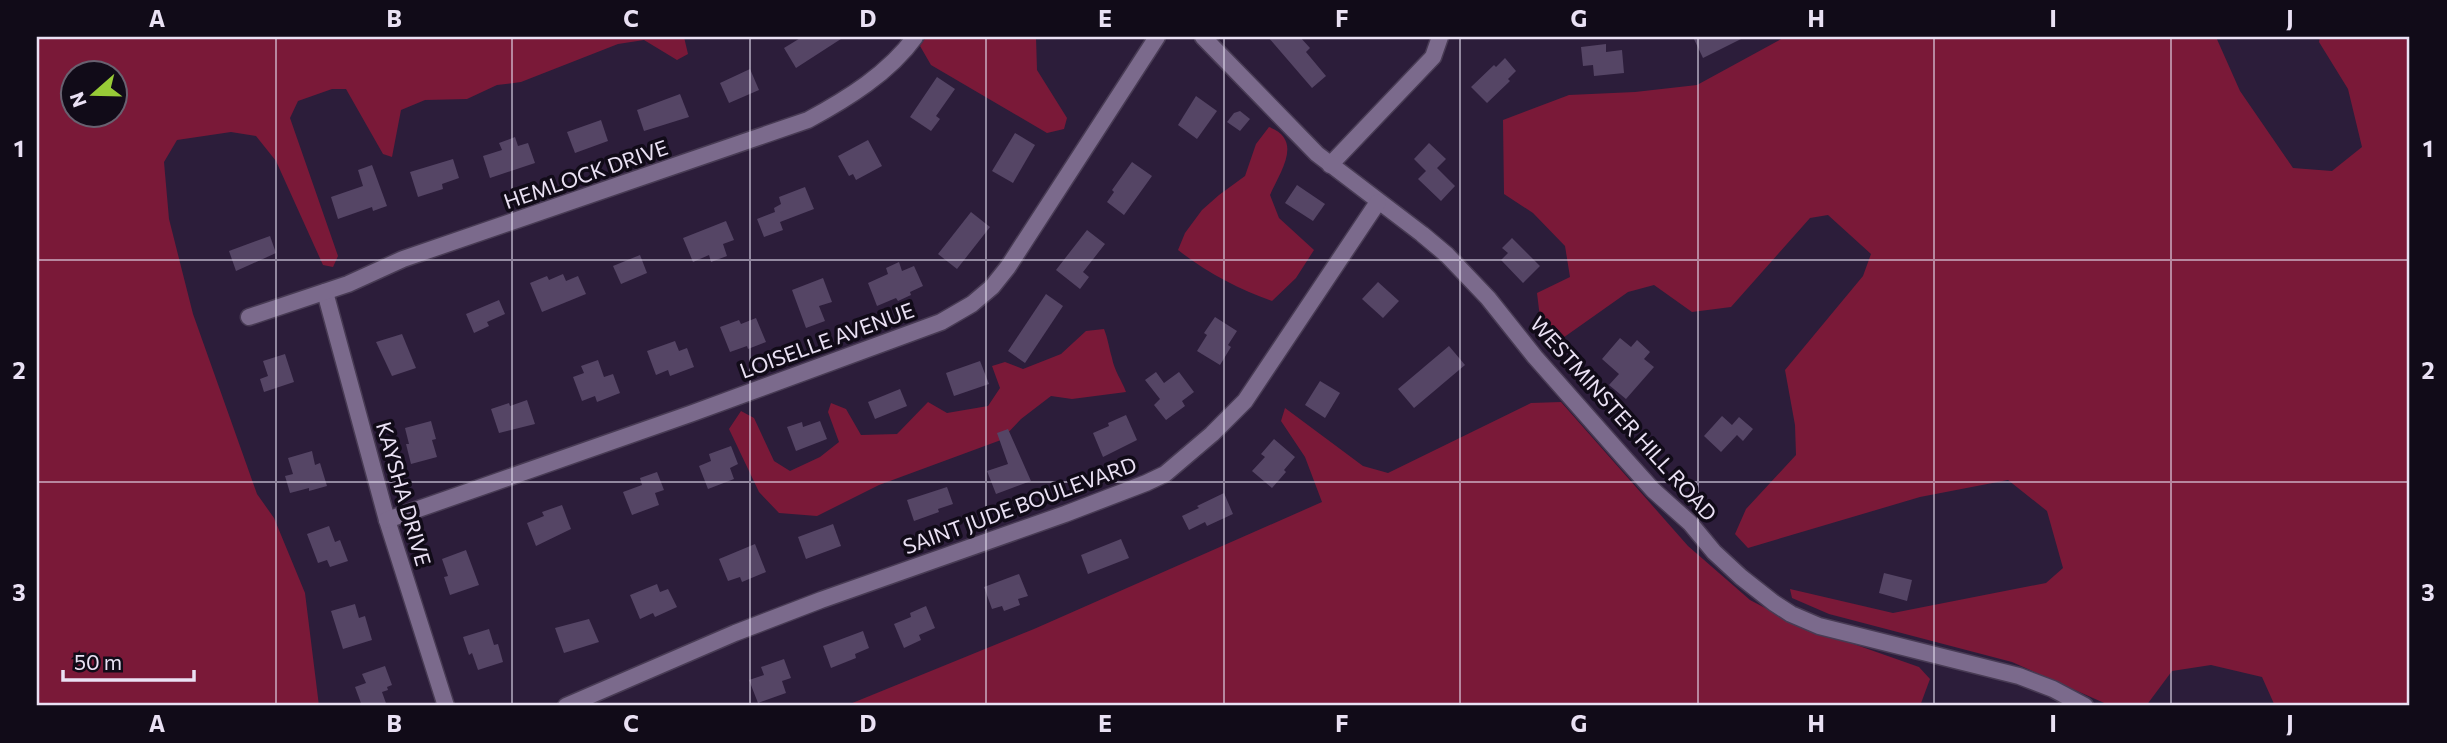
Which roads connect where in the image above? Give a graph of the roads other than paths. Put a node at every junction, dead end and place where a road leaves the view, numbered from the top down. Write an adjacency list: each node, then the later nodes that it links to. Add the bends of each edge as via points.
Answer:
1 (915, 37): 7 (street, HEMLOCK DRIVE, via 876,76 807,120 403,258)
2 (1157, 37): 9 (street, LOISELLE AVENUE, via 1009,267 957,314 896,340)
3 (1203, 37): 5 (street, WESTMINSTER HILL ROAD)
4 (1440, 37): 5 (street, via 1433,57)
5 (1330, 165): 6 (street, WESTMINSTER HILL ROAD)
6 (1378, 202): 11 (street, SAINT JUDE BOULEVARD, via 1245,401 1165,474 760,624); 12 (street, WESTMINSTER HILL ROAD, via 1447,255 1653,490 1714,552 1774,603 1819,626 2019,676)
7 (325, 292): 8 (street, HEMLOCK DRIVE); 9 (street, KAYSHA DRIVE)
8 (249, 317)
9 (387, 520): 10 (street, KAYSHA DRIVE)
10 (446, 706)
11 (566, 706)
12 (2085, 706)

